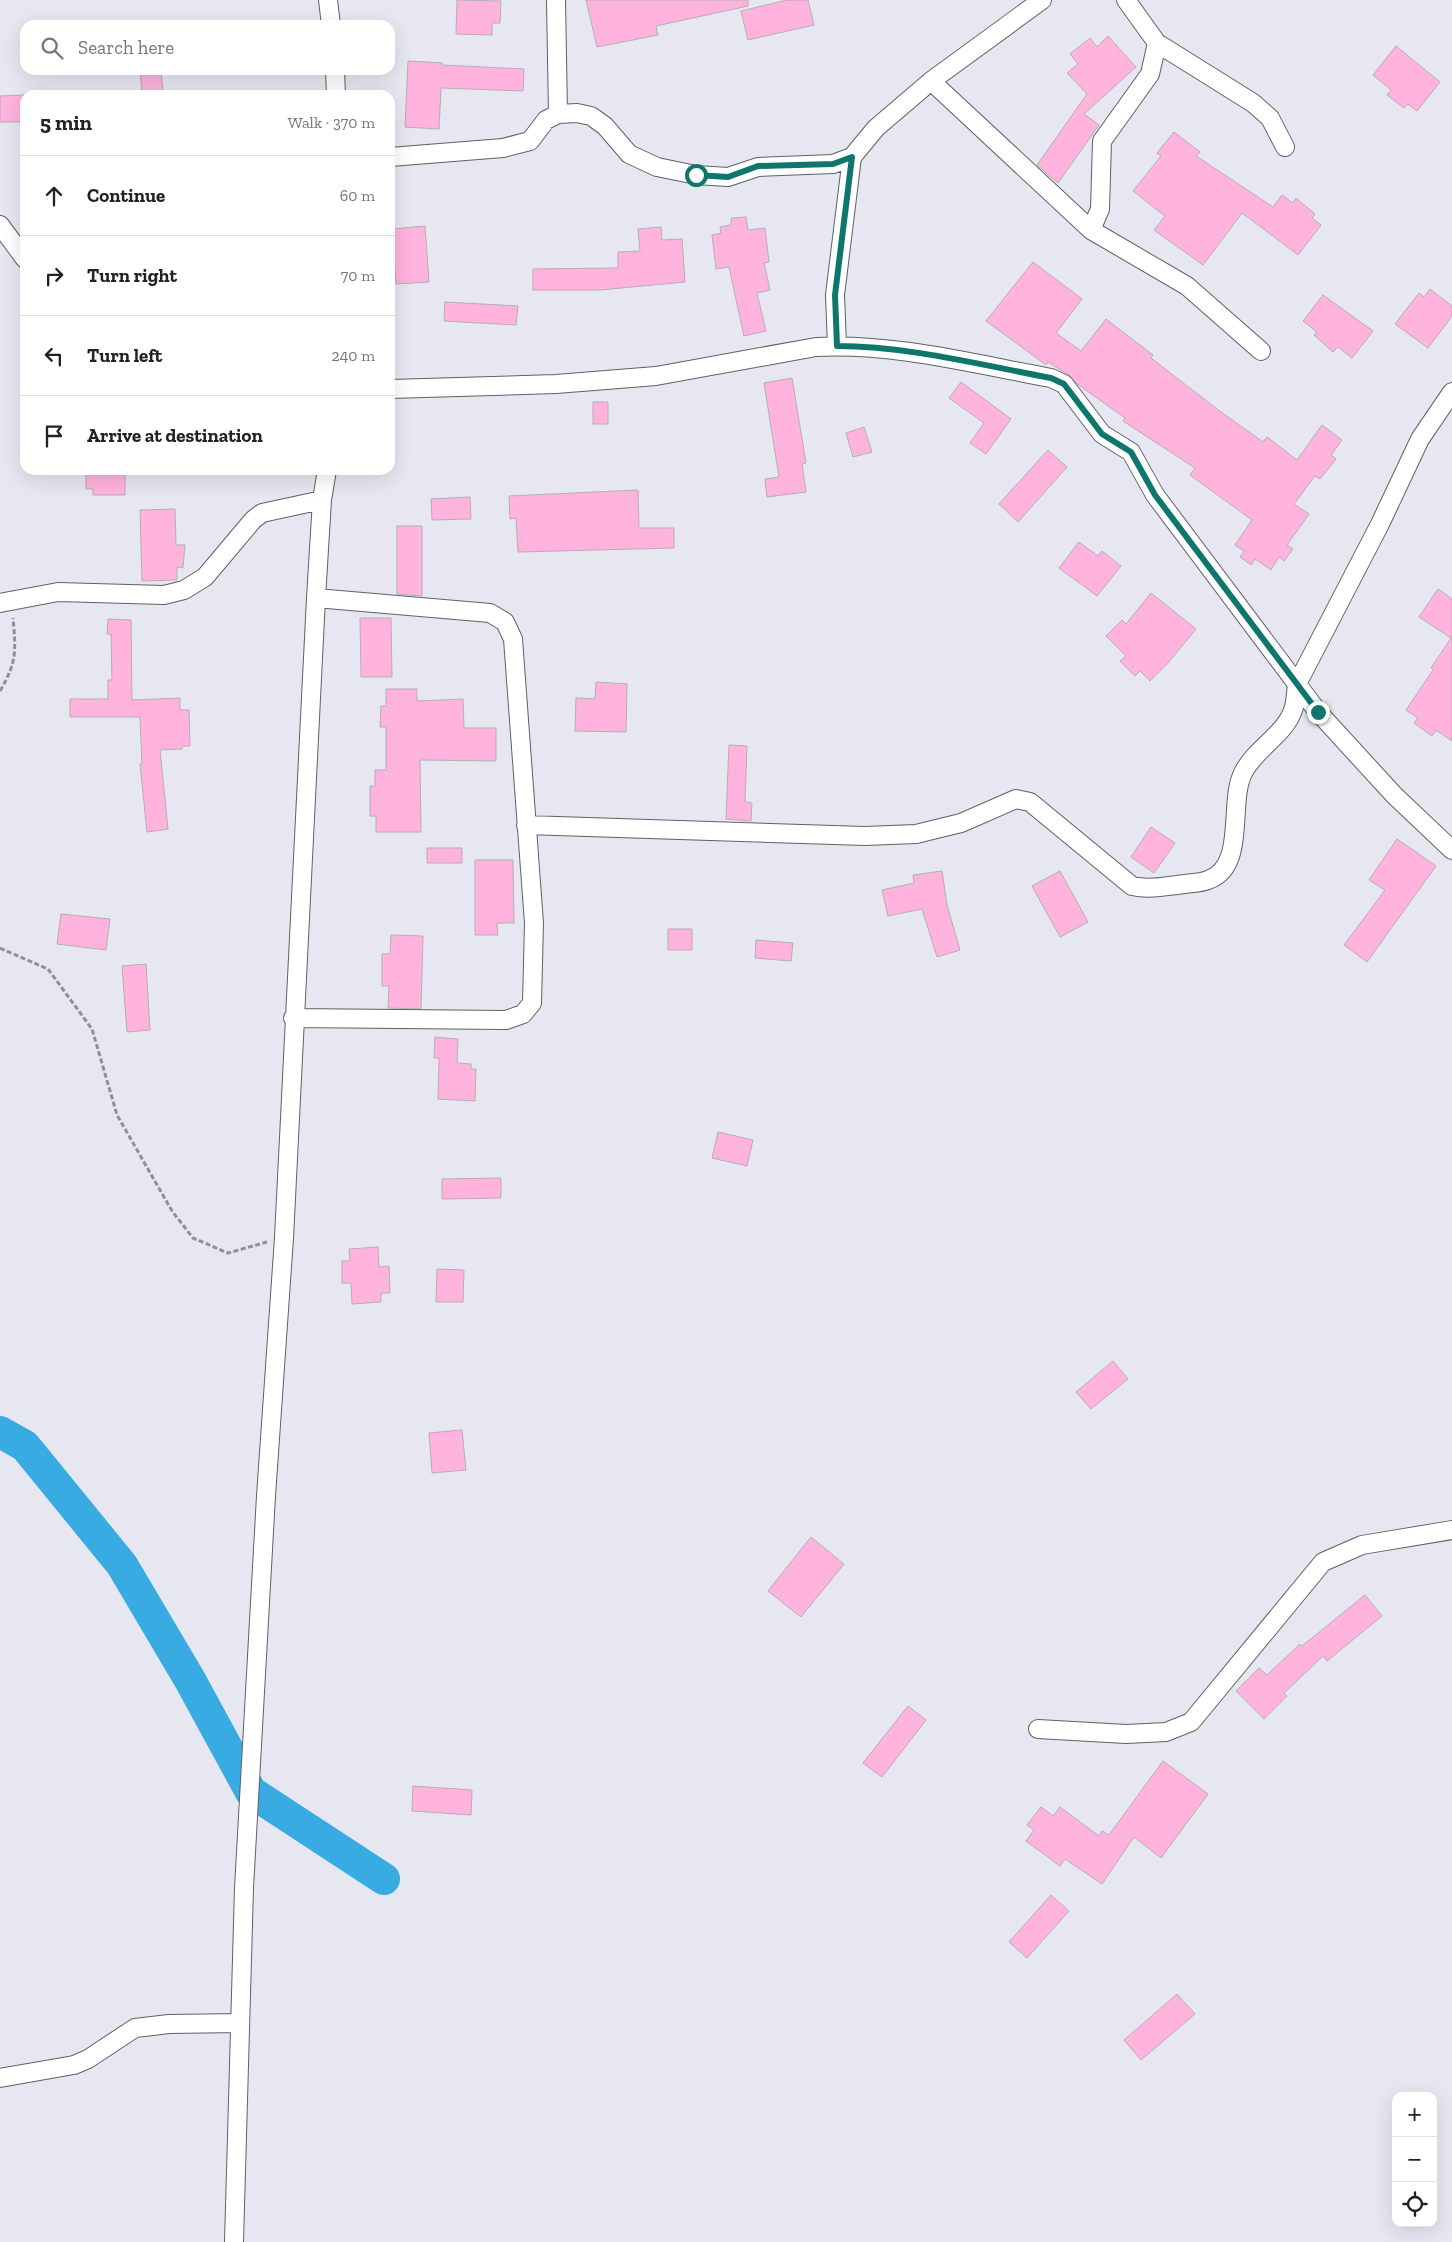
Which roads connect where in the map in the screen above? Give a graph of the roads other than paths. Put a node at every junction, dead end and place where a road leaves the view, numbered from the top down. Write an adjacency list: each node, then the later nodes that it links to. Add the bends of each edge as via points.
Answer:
1 (328, 0): 5 (street)
2 (556, 0): 10 (street)
3 (1042, 0): 8 (street)
4 (1126, 0): 6 (street)
5 (330, 20)
6 (1157, 43): 11 (street, via 1253,103 1270,118); 15 (street, via 1150,74 1102,141 1100,209)
7 (334, 75): 9 (street)
8 (931, 81): 13 (street, via 876,128); 15 (street)
9 (336, 90)
10 (558, 114): 12 (street, via 546,120 530,141 503,148); 13 (street, via 591,116 606,126 629,154 657,168 696,175 728,177 758,166 833,164)
11 (1285, 147)
12 (395, 157)
13 (852, 157): 17 (street, via 835,295)
14 (0, 225): 16 (street)
15 (1091, 230): 18 (street, via 1187,286)
16 (20, 252)
17 (837, 346): 19 (street, via 656,376 556,384); 25 (street, via 864,346 926,356 1051,378 1064,384 1102,434 1131,452 1155,495)
18 (1261, 351)
19 (395, 389)
20 (1452, 392): 25 (street, via 1420,439)
21 (326, 475): 22 (street)
22 (322, 500): 23 (street); 24 (street, via 262,513 205,577 184,590 164,595 58,592)
23 (316, 598): 26 (street, via 490,613 505,622 513,639); 28 (street)
24 (5, 603)
25 (1297, 684): 26 (street, via 1294,708 1289,718 1256,753 1242,774 1233,848 1224,868 1207,881 1145,889 1132,886 1030,802 1016,799 961,823 916,834 865,836); 27 (street, via 1318,712 1394,795)
26 (526, 825): 28 (street, via 534,922 532,1003 523,1014 506,1020)
27 (1452, 850)
28 (293, 1018): 31 (street, via 284,1238 244,1888)
29 (1452, 1530): 30 (street, via 1362,1545 1323,1562 1191,1722 1166,1732 1126,1734)
30 (1038, 1729)
31 (240, 2023): 32 (street, via 135,2028 74,2065); 33 (street)
32 (0, 2078)
33 (234, 2242)

